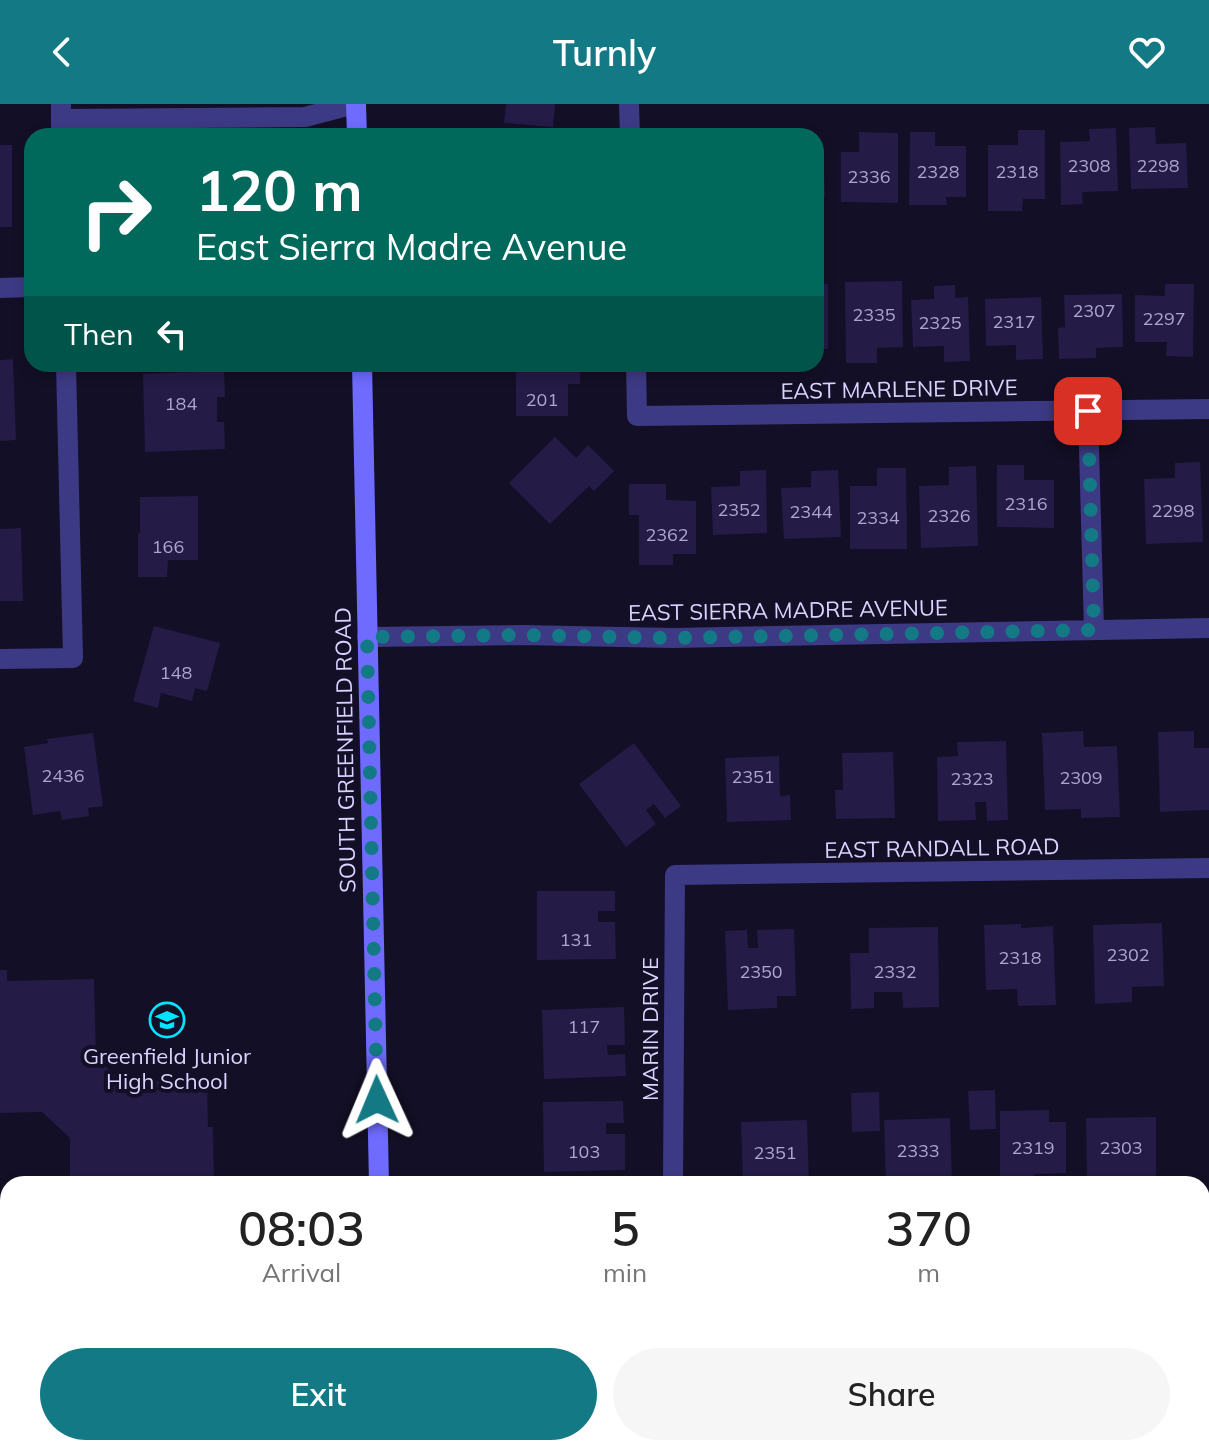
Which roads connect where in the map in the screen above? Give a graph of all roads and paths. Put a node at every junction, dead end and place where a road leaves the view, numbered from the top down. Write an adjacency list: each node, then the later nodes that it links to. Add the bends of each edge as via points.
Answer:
1 (355, 104): 3 (street, via 305,117); 5 (main road)
2 (629, 104): 6 (street)
3 (155, 111): 4 (street)
4 (61, 120)
5 (356, 128)
6 (630, 128)
7 (24, 287): 8 (street)
8 (0, 288)
9 (66, 372): 17 (street, via 73,658)
10 (362, 372): 16 (main road, SOUTH GREENFIELD ROAD)
11 (636, 372): 13 (street, EAST MARLENE DRIVE, via 637,416)
12 (1209, 409): 13 (street, EAST MARLENE DRIVE)
13 (1088, 411): 15 (street)
14 (1209, 628): 15 (street, EAST SIERRA MADRE AVENUE)
15 (1094, 630): 16 (street, EAST SIERRA MADRE AVENUE)
16 (367, 637): 20 (main road, SOUTH GREENFIELD ROAD)
17 (0, 659)
18 (1209, 868): 19 (street, EAST RANDALL ROAD)
19 (675, 875): 21 (street, MARIN DRIVE)
20 (379, 1176)
21 (673, 1176)

